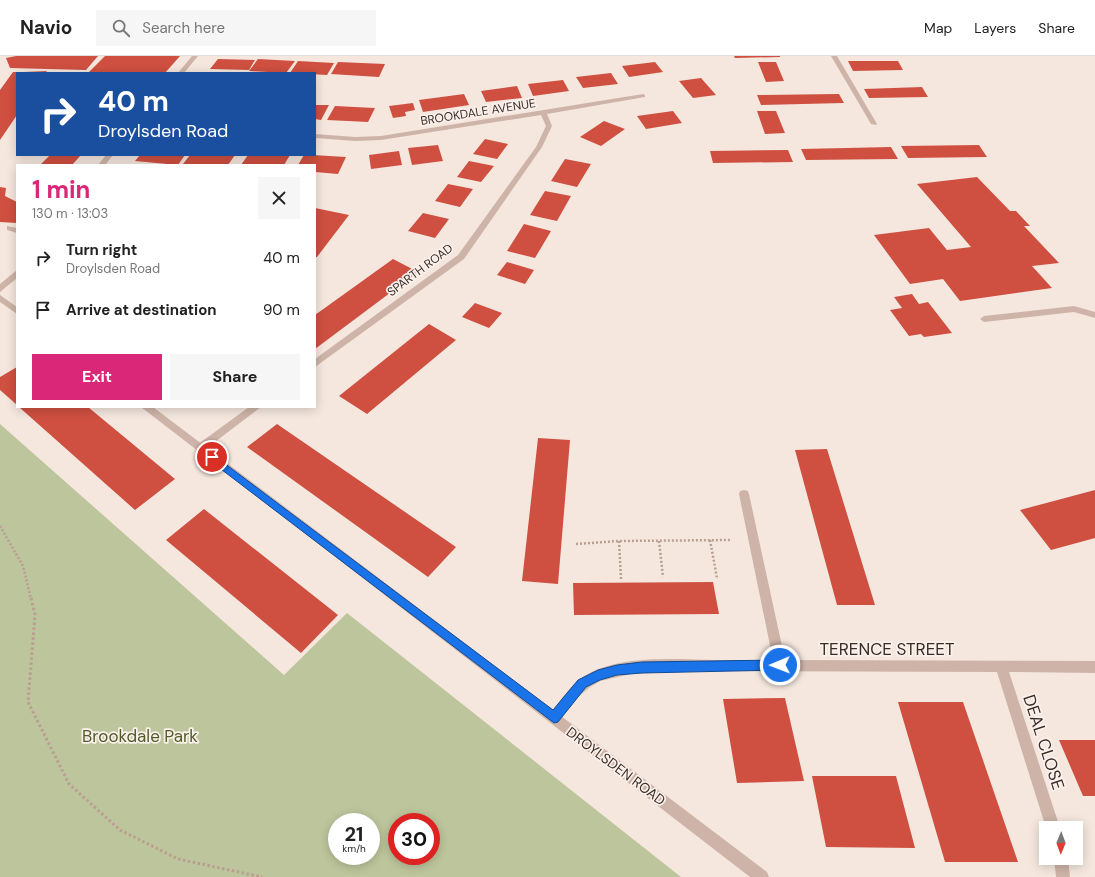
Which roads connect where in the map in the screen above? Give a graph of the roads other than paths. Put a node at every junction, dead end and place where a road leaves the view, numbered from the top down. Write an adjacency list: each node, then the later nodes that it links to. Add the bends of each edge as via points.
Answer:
1 (196, 56): 3 (street)
2 (834, 56): 6 (street)
3 (182, 72)
4 (643, 96): 5 (street, BROOKDALE AVENUE)
5 (543, 114): 7 (street, BROOKDALE AVENUE, via 381,138); 16 (street, SPARTH ROAD, via 549,126 539,146 461,257)
6 (874, 124)
7 (316, 136)
8 (109, 156): 9 (street)
9 (102, 164)
10 (16, 274): 11 (street)
11 (0, 289)
12 (0, 298): 13 (street)
13 (16, 310)
14 (1095, 315): 15 (street, via 1074,309)
15 (984, 319)
16 (316, 363)
17 (147, 408): 19 (street, DROYLSDEN ROAD)
18 (255, 408): 19 (street)
19 (200, 448): 24 (street, DROYLSDEN ROAD)
20 (744, 494): 21 (street)
21 (780, 665): 22 (street, TERENCE STREET); 24 (street, TERENCE STREET, via 642,667 617,670 598,675 582,684)
22 (1001, 666): 23 (street, TERENCE STREET); 25 (street, DEAL CLOSE)
23 (1095, 667)
24 (554, 718): 27 (street, DROYLSDEN ROAD)
25 (1051, 821)
26 (1062, 865): 28 (street)
27 (762, 877)
28 (1063, 877)

